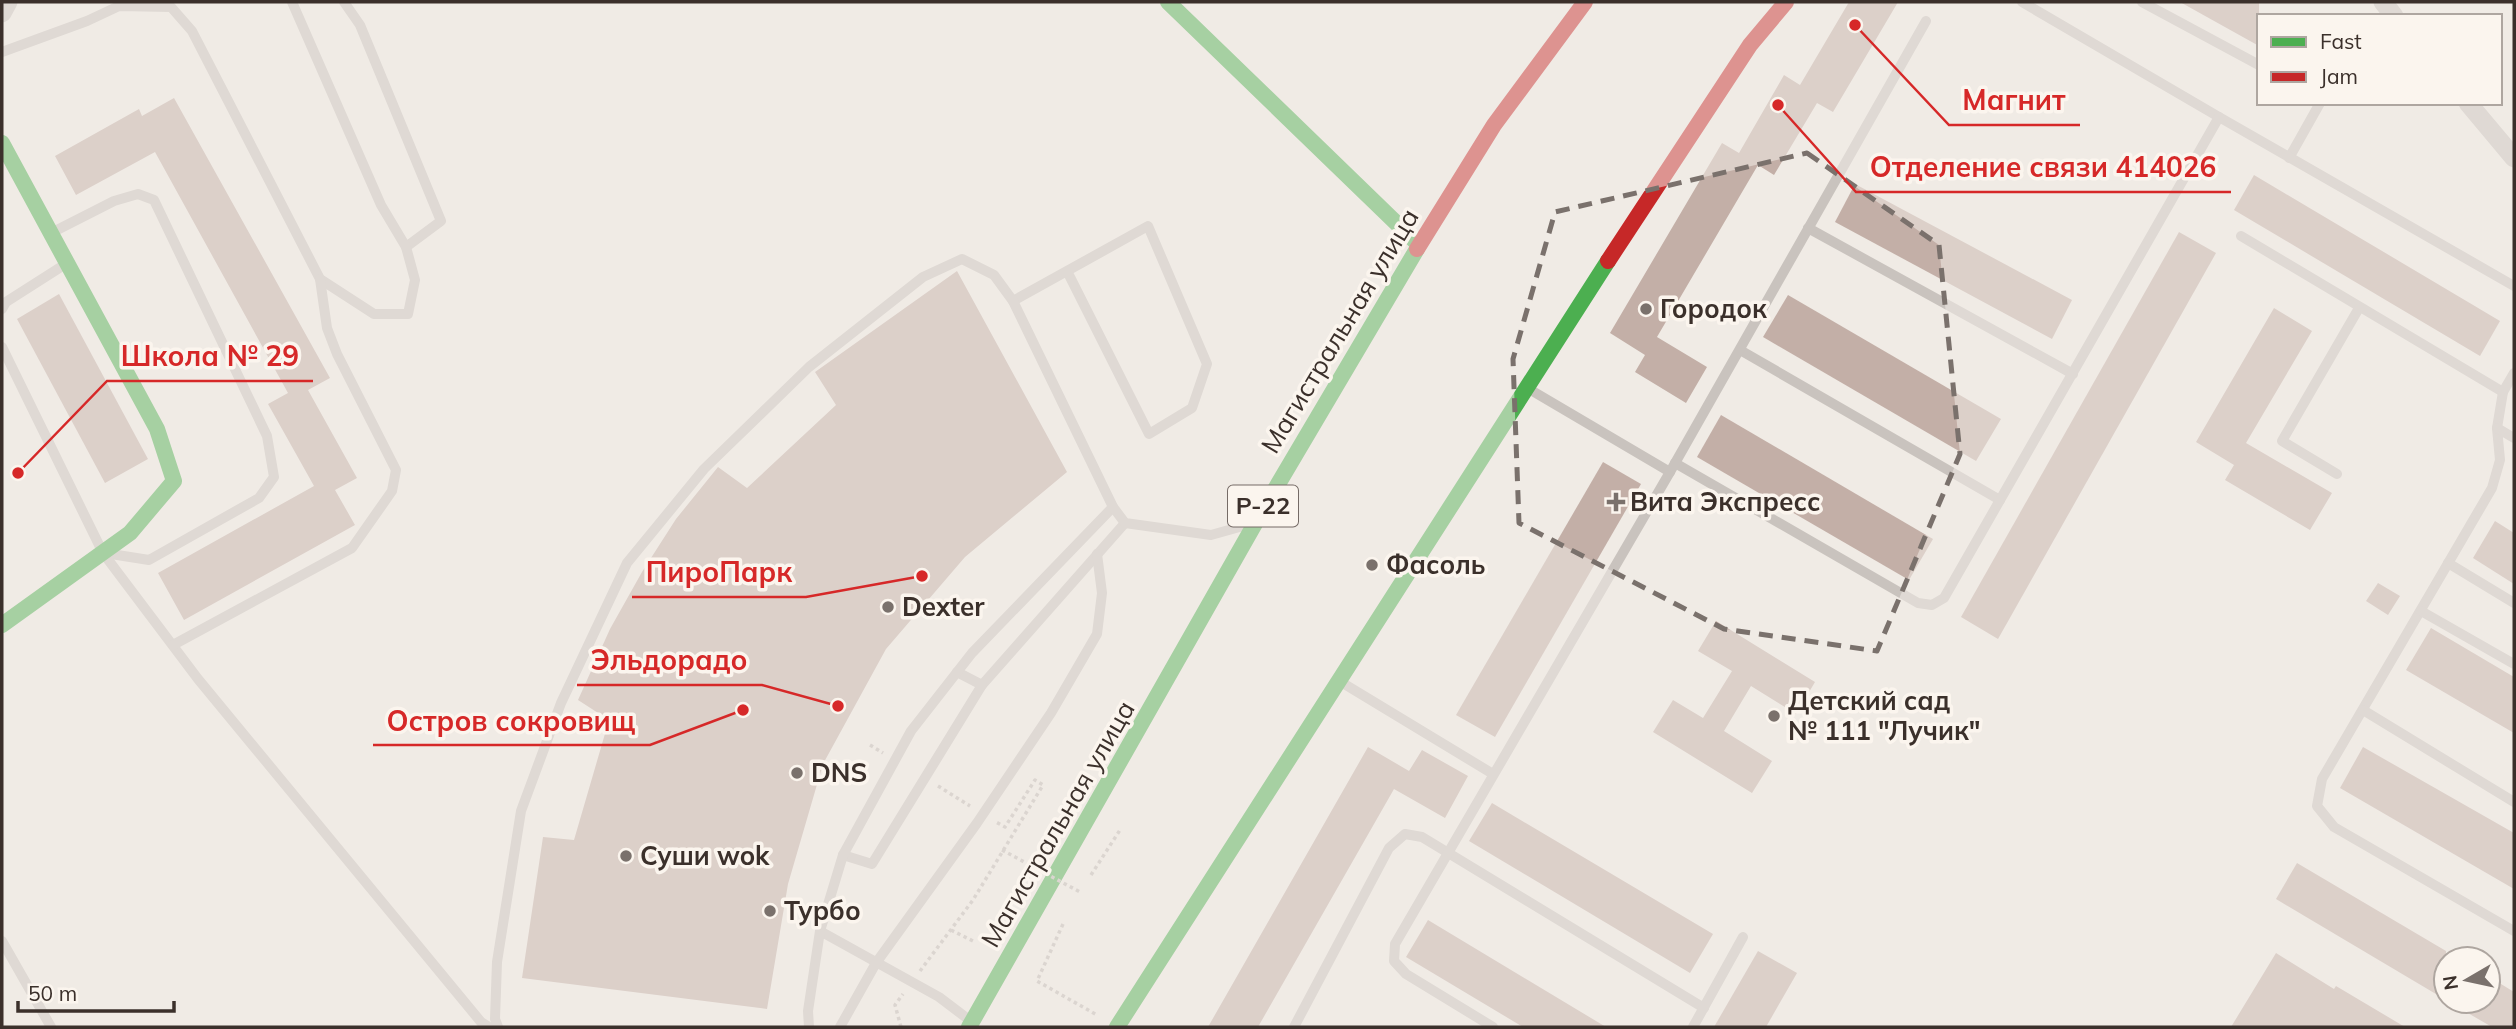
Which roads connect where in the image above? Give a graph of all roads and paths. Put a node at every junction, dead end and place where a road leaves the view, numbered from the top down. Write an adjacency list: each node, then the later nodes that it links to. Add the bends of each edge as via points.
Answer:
1 (8, 2): 11 (street)
2 (292, 2): 26 (lane, via 381,205)
3 (344, 2): 26 (lane, via 360,25 441,221)
4 (1168, 2): 13 (main road)
5 (1178, 2): 13 (street)
6 (1585, 2): 25 (main road, Магистральная улица / Р-22, via 1546,49)
7 (1786, 2): 38 (main road, via 1750,45)
8 (2022, 2): 18 (lane)
9 (2142, 2): 15 (lane)
10 (172, 3): 14 (lane, via 119,6); 29 (lane, via 192,31)
11 (2, 13)
12 (1926, 21): 22 (lane)
13 (1188, 25): 25 (main road)
14 (2, 52)
15 (2257, 64)
16 (2319, 105): 20 (lane)
17 (2470, 105): 21 (street)
18 (2219, 117): 20 (lane); 37 (lane)
19 (2, 143): 23 (main road)
20 (2289, 158): 30 (lane)
21 (2514, 158)
22 (1808, 228): 35 (lane); 37 (lane)
23 (52, 233): 27 (main road); 48 (lane, via 114,201 138,194 154,200 267,436 274,477 259,498 149,560)
24 (2241, 236): 32 (lane)
25 (1419, 245): 46 (main road, Магистральная улица / Р-22)
26 (406, 247): 29 (lane, via 415,280 408,314 374,314)
27 (68, 262): 33 (lane); 48 (main road, via 157,429 174,481 130,533)
28 (1067, 271): 28 (lane, via 1148,226 1207,364 1192,408 1149,434); 31 (lane)
29 (320, 279): 54 (lane, via 327,328 337,354 396,470 392,491 352,548)
30 (2514, 286)
31 (1013, 301): 45 (lane); 87 (lane, via 994,275 962,259 923,276 809,367 704,469 627,563 561,703 521,811 497,962)
32 (2359, 307): 39 (lane); 43 (lane, via 2283,441)
33 (2, 309)
34 (2, 347): 48 (lane)
35 (1740, 350): 42 (lane); 44 (lane)
36 (2514, 373): 39 (lane)
37 (2073, 374): 44 (lane)
38 (1526, 387): 42 (lane); 57 (main road)
39 (2503, 392): 40 (lane)
40 (2497, 428): 41 (lane); 50 (lane, via 2500,460 2492,488)
41 (2514, 438)
42 (1673, 467): 44 (lane, via 1918,603 1932,605 1944,598); 62 (lane)
43 (2337, 474)
44 (2000, 500)
45 (1114, 507): 47 (lane); 56 (lane)
46 (1253, 522): 47 (lane, via 1211,535); 84 (main road, Магистральная улица / Р-22)
47 (1125, 523): 49 (lane)
48 (103, 553): 53 (main road); 54 (lane)
49 (1097, 554): 58 (lane); 65 (lane, via 1102,593 1097,634)
50 (2448, 564): 51 (lane); 52 (lane)
51 (2514, 603)
52 (2421, 611): 55 (lane); 59 (lane)
53 (2, 625)
54 (173, 645): 86 (lane, via 360,877)
55 (2514, 664)
56 (957, 672): 58 (lane); 61 (lane, via 911,731)
57 (1338, 680): 62 (lane); 91 (main road)
58 (982, 685): 63 (lane)
59 (2363, 710): 64 (lane); 75 (lane, via 2322,779 2318,806 2334,827)
60 (870, 745): 61 (path)
61 (895, 760): 69 (lane)
62 (1493, 774): 68 (lane)
63 (925, 778): 65 (path); 69 (lane, via 872,864)
64 (2514, 802)
65 (984, 814): 67 (path, via 1005,827 1035,780 1043,785); 79 (lane)
66 (1120, 830): 70 (path)
67 (1002, 850): 70 (path, bridge); 73 (path)
68 (1446, 854): 83 (lane); 92 (lane, via 1422,837 1405,834 1390,848); 93 (lane, via 1395,944 1394,961 1406,974)
69 (842, 855): 74 (lane)
70 (1080, 892): 71 (path)
71 (1074, 904)
72 (1068, 915): 81 (path)
73 (951, 930): 78 (path); 82 (path)
74 (820, 931): 79 (lane); 88 (lane)
75 (2514, 931)
76 (1743, 937): 83 (lane)
77 (2, 941): 85 (lane)
78 (973, 941)
79 (876, 963): 82 (lane); 89 (lane)
80 (1031, 974): 81 (path)
81 (1038, 977): 91 (path, via 1037,981)
82 (912, 982): 84 (lane); 90 (path, via 895,1005)
83 (1704, 1008): 94 (lane)
84 (975, 1026)
85 (51, 1027)
86 (489, 1027)
87 (498, 1027)
88 (809, 1027)
89 (841, 1027)
90 (901, 1027)
91 (1118, 1027)
92 (1294, 1027)
93 (1493, 1027)
94 (1693, 1027)

